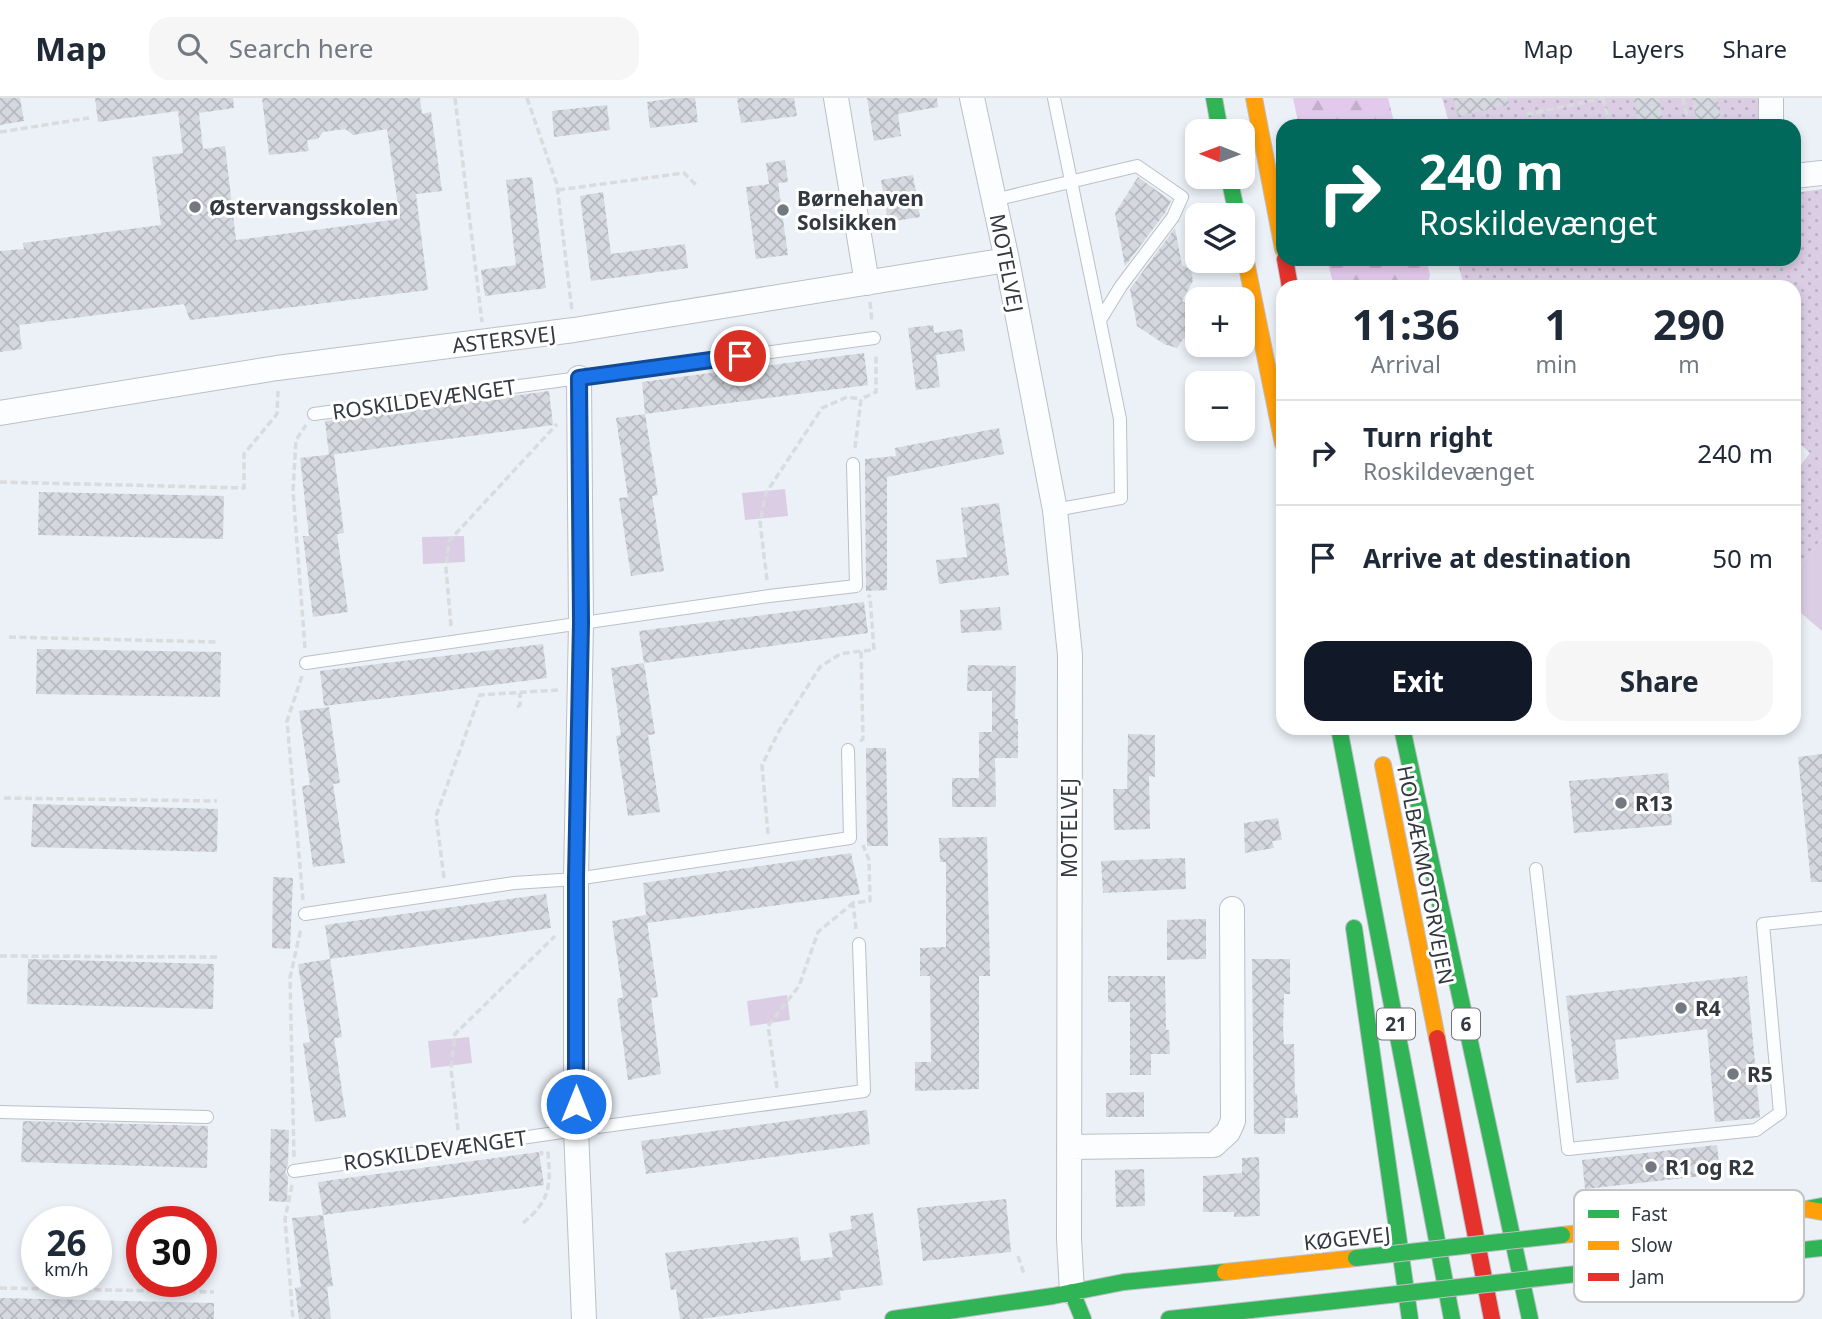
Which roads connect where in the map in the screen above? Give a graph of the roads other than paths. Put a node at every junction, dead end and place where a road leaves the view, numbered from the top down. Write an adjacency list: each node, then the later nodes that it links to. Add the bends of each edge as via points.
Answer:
1 (836, 98): 16 (street)
2 (972, 98): 12 (street, MOTELVEJ)
3 (1054, 98): 11 (lane)
4 (1214, 98): 7 (main road)
5 (1254, 98): 13 (main road)
6 (1771, 98): 8 (street)
7 (1218, 119)
8 (1772, 119)
9 (1822, 173): 10 (street)
10 (1801, 175)
11 (1072, 183): 12 (lane); 17 (lane); 17 (lane, via 1137,166 1182,197 1173,217)
12 (994, 200): 14 (street, MOTELVEJ)
13 (1276, 213)
14 (1007, 260): 16 (street, ASTERSVEJ); 24 (street, MOTELVEJ)
15 (1248, 273): 20 (main road)
16 (867, 283): 21 (street, ASTERSVEJ)
17 (1100, 320): 24 (lane, via 1120,419 1121,498)
18 (874, 338): 19 (lane, ROSKILDEVÆNGET)
19 (579, 389): 22 (lane, ROSKILDEVÆNGET); 25 (street)
20 (1276, 410)
21 (0, 413)
22 (314, 415)
23 (853, 464): 25 (lane, via 856,586)
24 (1055, 510): 43 (street, MOTELVEJ, via 1070,655)
25 (581, 623): 26 (lane); 34 (street)
26 (306, 663)
27 (1334, 735): 32 (main road)
28 (1340, 735): 59 (main road, 21)
29 (1404, 735): 61 (main road, 6)
30 (848, 750): 34 (lane, via 850,838)
31 (1381, 755): 60 (main road, HOLBÆKMOTORVEJEN / 21)
32 (1346, 852)
33 (1536, 869): 38 (lane, via 1568,1149 1756,1130 1780,1113 1763,923)
34 (576, 878): 37 (lane); 42 (street)
35 (1352, 907): 58 (main road)
36 (1232, 909): 43 (street, via 1233,1121 1228,1132 1214,1145)
37 (304, 914)
38 (1822, 918)
39 (859, 944): 42 (lane, ROSKILDEVÆNGET, via 864,1091)
40 (0, 1112): 41 (lane)
41 (207, 1117)
42 (576, 1130): 44 (lane, ROSKILDEVÆNGET); 55 (street)
43 (1069, 1147): 51 (street, MOTELVEJ)
44 (294, 1171)
45 (1574, 1235): 48 (main road, KØGEVEJ, bridge)
46 (1822, 1248): 47 (main road, bridge)
47 (1804, 1250)
48 (1286, 1266): 50 (main road); 51 (main road, KØGEVEJ, via 1124,1282)
49 (1574, 1274): 57 (main road, bridge)
50 (1235, 1287)
51 (1067, 1307): 53 (main road, KØGEVEJ); 54 (main road)
52 (1098, 1308): 54 (main road)
53 (907, 1318): 56 (main road, KØGEVEJ)
54 (1082, 1318)
55 (584, 1319)
56 (893, 1319)
57 (1168, 1319)
58 (1410, 1319)
59 (1452, 1319)
60 (1492, 1319)
61 (1530, 1319)

